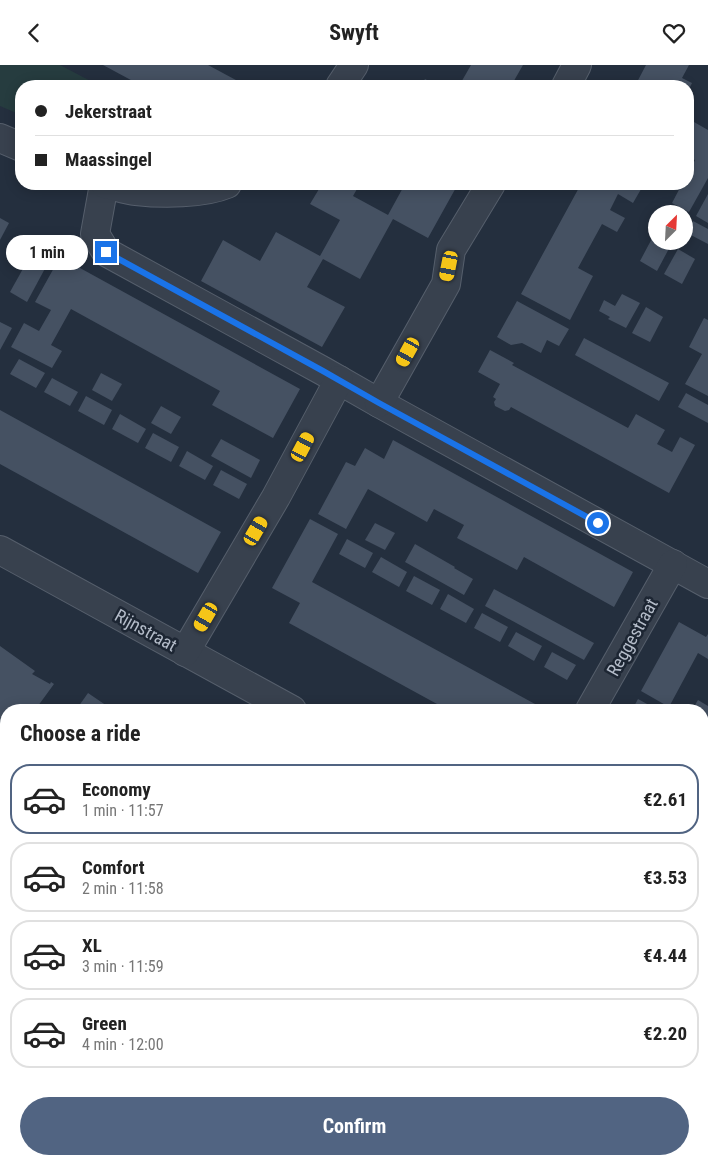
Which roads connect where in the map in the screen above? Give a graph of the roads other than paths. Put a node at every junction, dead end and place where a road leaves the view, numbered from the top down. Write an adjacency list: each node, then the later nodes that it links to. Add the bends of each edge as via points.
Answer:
1 (354, 65): 3 (street)
2 (577, 65): 4 (street)
3 (344, 80)
4 (569, 80)
5 (0, 138): 6 (street)
6 (15, 144)
7 (104, 190): 11 (street, via 95,234 106,252)
8 (131, 190): 9 (street, via 178,193)
9 (199, 190)
10 (487, 190): 12 (street, via 452,250 446,283)
11 (339, 380): 12 (street); 16 (street)
12 (379, 403): 14 (street)
13 (0, 550): 16 (street, Rijnstraat)
14 (673, 564): 15 (street); 18 (street, Reggestraat)
15 (708, 584)
16 (186, 652): 17 (street, Rijnstraat)
17 (281, 704)
18 (593, 704)

